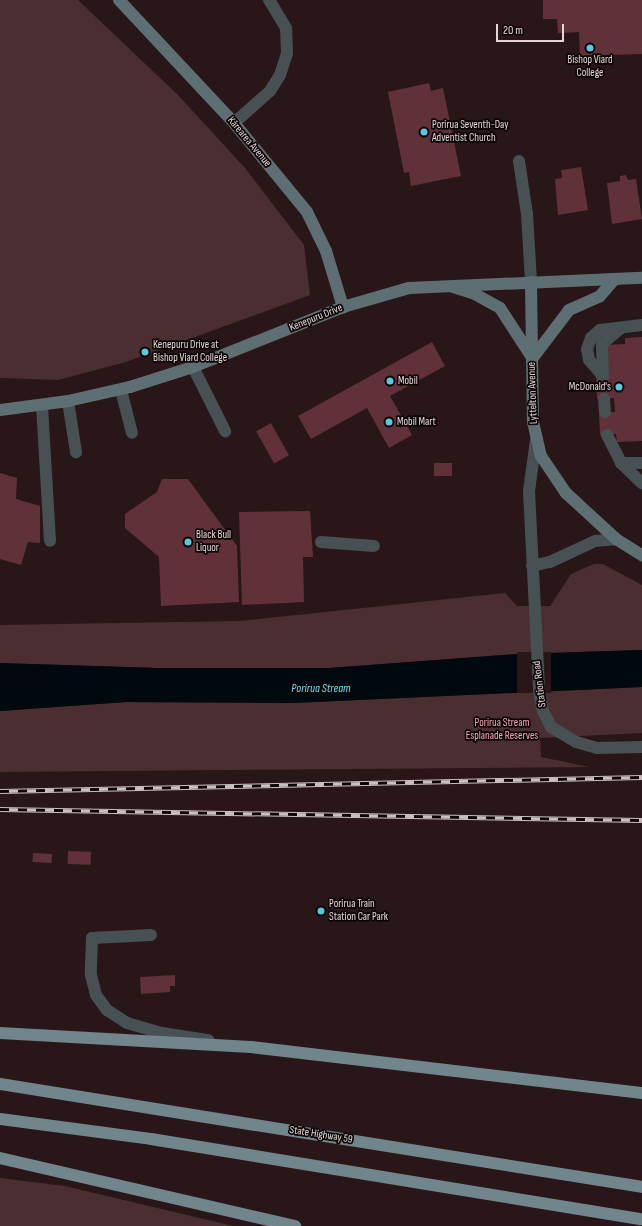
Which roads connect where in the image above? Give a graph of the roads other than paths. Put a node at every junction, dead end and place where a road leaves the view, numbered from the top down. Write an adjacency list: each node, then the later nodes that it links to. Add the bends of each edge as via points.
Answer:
1 (118, 0): 3 (main road, Kārearea Avenue)
2 (269, 0): 3 (lane, via 286,28 287,54 280,75 270,91)
3 (234, 123): 9 (main road, Kārearea Avenue, via 317,229)
4 (518, 161): 7 (lane, via 527,214)
5 (642, 278): 6 (main road, Kenepuru Drive)
6 (614, 280): 7 (main road, Kenepuru Drive); 11 (main road, via 600,296 569,310)
7 (531, 282): 8 (main road, Kenepuru Drive); 11 (main road, Lyttelton Avenue)
8 (443, 284): 9 (main road, Kenepuru Drive, via 409,288); 11 (main road, via 473,293 500,308)
9 (343, 307): 12 (main road, Kenepuru Drive)
10 (642, 325): 13 (lane, via 600,330 591,338 587,349 590,360)
11 (532, 359): 23 (main road, Lyttelton Avenue)
12 (193, 367): 14 (main road, Kenepuru Drive); 20 (lane)
13 (603, 376)
14 (120, 390): 16 (main road, Kenepuru Drive); 21 (lane)
15 (604, 399): 19 (lane)
16 (68, 401): 17 (main road, Kenepuru Drive); 24 (lane)
17 (42, 406): 18 (main road, Kenepuru Drive); 29 (lane)
18 (0, 410)
19 (605, 412)
20 (225, 431)
21 (132, 433)
22 (607, 435): 25 (lane)
23 (536, 440): 28 (main road, Lyttelton Avenue, via 542,456 566,493); 33 (lane, Station Road, via 529,491)
24 (76, 452)
25 (622, 463): 26 (lane); 27 (lane)
26 (642, 463)
27 (642, 483)
28 (616, 539): 32 (main road, Lyttelton Avenue); 33 (lane, via 595,541 550,562)
29 (50, 541)
30 (321, 542): 31 (lane)
31 (374, 546)
32 (642, 555)
33 (532, 566): 34 (lane, Station Road, via 538,691 543,711 551,727 562,736 598,748)
34 (642, 747)
35 (151, 935): 37 (lane, via 92,938 91,976 96,995 107,1010 127,1023 162,1033)
36 (0, 1033): 37 (main road)
37 (251, 1046): 39 (main road)
38 (0, 1084): 42 (main road, State Highway 59)
39 (642, 1093)
40 (0, 1119): 43 (main road, via 151,1139)
41 (0, 1158): 44 (main road)
42 (642, 1186)
43 (642, 1219)
44 (295, 1226)

